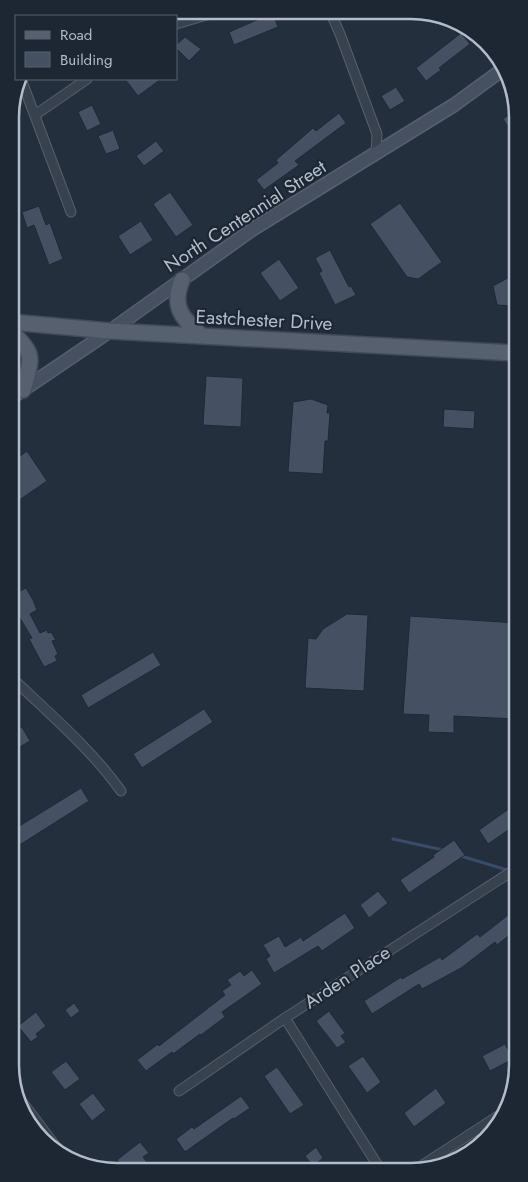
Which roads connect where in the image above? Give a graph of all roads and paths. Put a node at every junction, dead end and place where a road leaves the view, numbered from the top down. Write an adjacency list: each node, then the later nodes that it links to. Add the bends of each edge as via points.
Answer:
1 (193, 19): 3 (street)
2 (333, 19): 8 (street, via 378,134)
3 (178, 23)
4 (498, 73): 8 (street, North Centennial Street, via 454,105)
5 (86, 80): 7 (street)
6 (24, 86): 7 (street)
7 (35, 115): 9 (street)
8 (376, 153): 10 (street, North Centennial Street, via 253,229)
9 (71, 212)
10 (182, 280): 12 (street, North Centennial Street); 13 (main road, via 177,297 180,314)
11 (19, 323): 12 (main road, Eastchester Drive)
12 (110, 331): 13 (main road, Eastchester Drive); 17 (street, North Centennial Street)
13 (202, 336): 15 (main road, Eastchester Drive)
14 (19, 339): 16 (main road, via 30,356)
15 (509, 353)
16 (19, 388)
17 (19, 393)
18 (19, 685): 19 (street, via 84,747)
19 (121, 791)
20 (509, 873): 21 (street, Arden Place)
21 (285, 1018): 22 (street, Arden Place); 27 (street)
22 (179, 1091)
23 (36, 1120): 25 (street)
24 (492, 1120): 26 (street)
25 (47, 1135)
26 (428, 1161)
27 (376, 1163)

